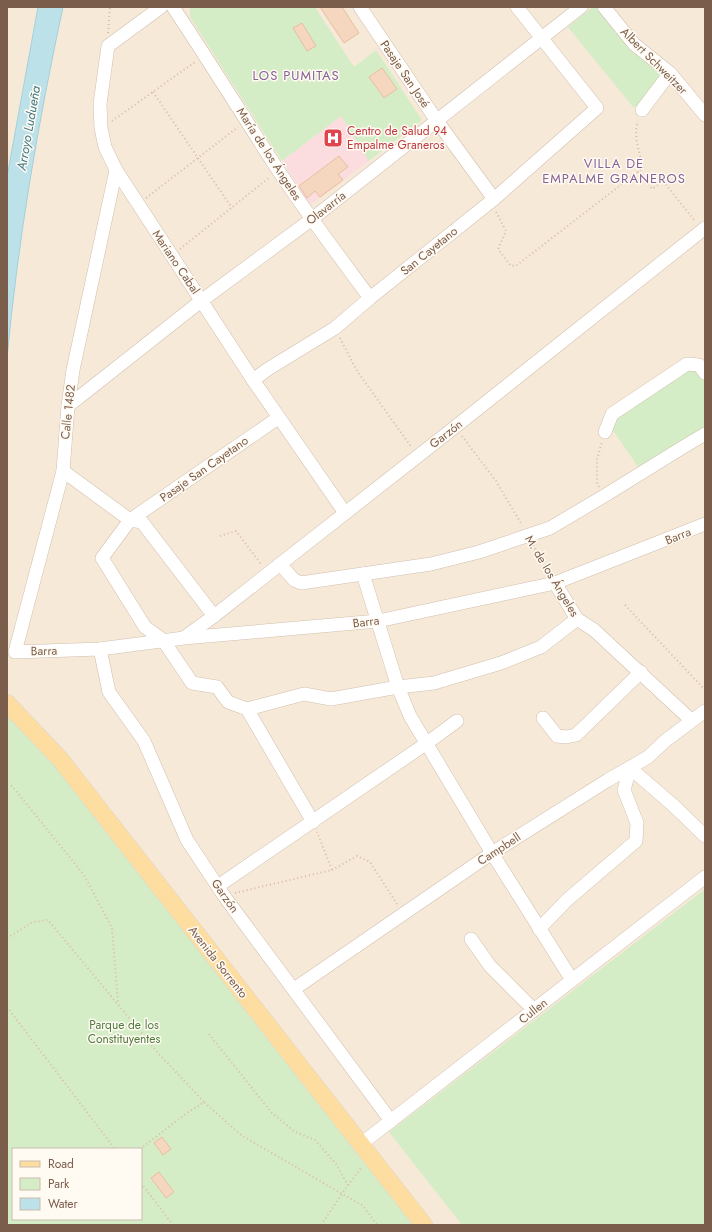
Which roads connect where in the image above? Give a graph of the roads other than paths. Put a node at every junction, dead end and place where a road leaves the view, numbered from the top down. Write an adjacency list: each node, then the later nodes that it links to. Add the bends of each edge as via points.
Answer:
1 (160, 7): 12 (street, Mariano Cabal, via 108,46 100,104 101,128 105,147)
2 (174, 7): 14 (street, María de los Ángeles)
3 (360, 7): 11 (street, Pasaje San José)
4 (517, 7): 7 (street)
5 (581, 7): 7 (street, Olavarría)
6 (604, 7): 8 (street, Albert Schweitzer, via 634,44)
7 (542, 38): 11 (street, Olavarría); 13 (street, San Cayetano, via 597,108)
8 (670, 73): 9 (street); 10 (street, Albert Schweitzer)
9 (642, 110)
10 (705, 115)
11 (437, 121): 13 (street, Pasaje San José); 14 (street, Olavarría)
12 (116, 170): 17 (street, Mariano Cabal); 20 (street, Calle 1482, via 73,370)
13 (494, 199): 16 (street, San Cayetano)
14 (312, 219): 16 (street, María de los Ángeles); 17 (street, Olavarría)
15 (704, 229): 25 (street, Garzón)
16 (370, 298): 19 (street, San Cayetano, via 335,328)
17 (201, 301): 19 (street, Mariano Cabal); 20 (street, Olavarría)
18 (705, 373): 22 (street, via 699,366 687,364 612,414)
19 (252, 380): 21 (street, Mariano Cabal)
20 (68, 406): 24 (street, Calle 1482)
21 (278, 418): 25 (street, Mariano Cabal); 26 (street, Pasaje San Cayetano)
22 (605, 432)
23 (705, 434): 29 (street, via 550,528 479,552 431,564)
24 (62, 471): 26 (street); 37 (street, Calle 1482)
25 (345, 513): 28 (street, Garzón)
26 (130, 520): 31 (street, via 142,522); 35 (street, Pasaje San Cayetano, via 102,558 145,627)
27 (705, 524): 30 (street, Barra)
28 (280, 564): 29 (street, via 294,580 301,583); 31 (street, Garzón)
29 (363, 574): 33 (street)
30 (555, 582): 32 (street, M. de los Ángeles); 33 (street, Barra)
31 (214, 616): 34 (street, Garzón)
32 (577, 619): 38 (street, M. de los Ángeles, via 594,630); 39 (street, via 541,647 501,663 434,684)
33 (378, 621): 34 (street, Barra); 39 (street)
34 (184, 638): 35 (street, Barra)
35 (163, 640): 36 (street, Barra); 41 (street, via 192,683 217,687 228,702)
36 (100, 649): 37 (street, Barra); 52 (street, Garzón, via 109,692 144,742 187,840)
37 (15, 652)
38 (641, 672): 43 (street, via 576,735 557,736); 44 (street, M. de los Ángeles)
39 (398, 687): 41 (street, via 331,699 304,694); 46 (street, via 410,716)
40 (9, 705): 59 (main road, Avenida Sorrento, via 60,759)
41 (247, 709): 48 (street)
42 (705, 711): 44 (street, Campbell)
43 (543, 718)
44 (691, 720): 47 (street, Campbell, via 648,757)
45 (456, 721): 46 (street)
46 (427, 744): 48 (street); 50 (street)
47 (630, 768): 49 (street); 50 (street, Campbell); 53 (street, via 624,790 637,823 636,841 567,900)
48 (313, 822): 52 (street)
49 (705, 836)
50 (492, 853): 53 (street); 56 (street, Campbell)
51 (705, 877): 55 (street, Cullen)
52 (221, 891): 56 (street, Garzón)
53 (539, 929): 55 (street)
54 (471, 939): 57 (street, via 490,966)
55 (572, 980): 57 (street, Cullen)
56 (294, 989): 58 (street, Garzón)
57 (534, 1010): 58 (street, Cullen)
58 (391, 1121): 59 (street, Cullen)
59 (366, 1150): 60 (main road, Avenida Sorrento)
60 (424, 1225)

